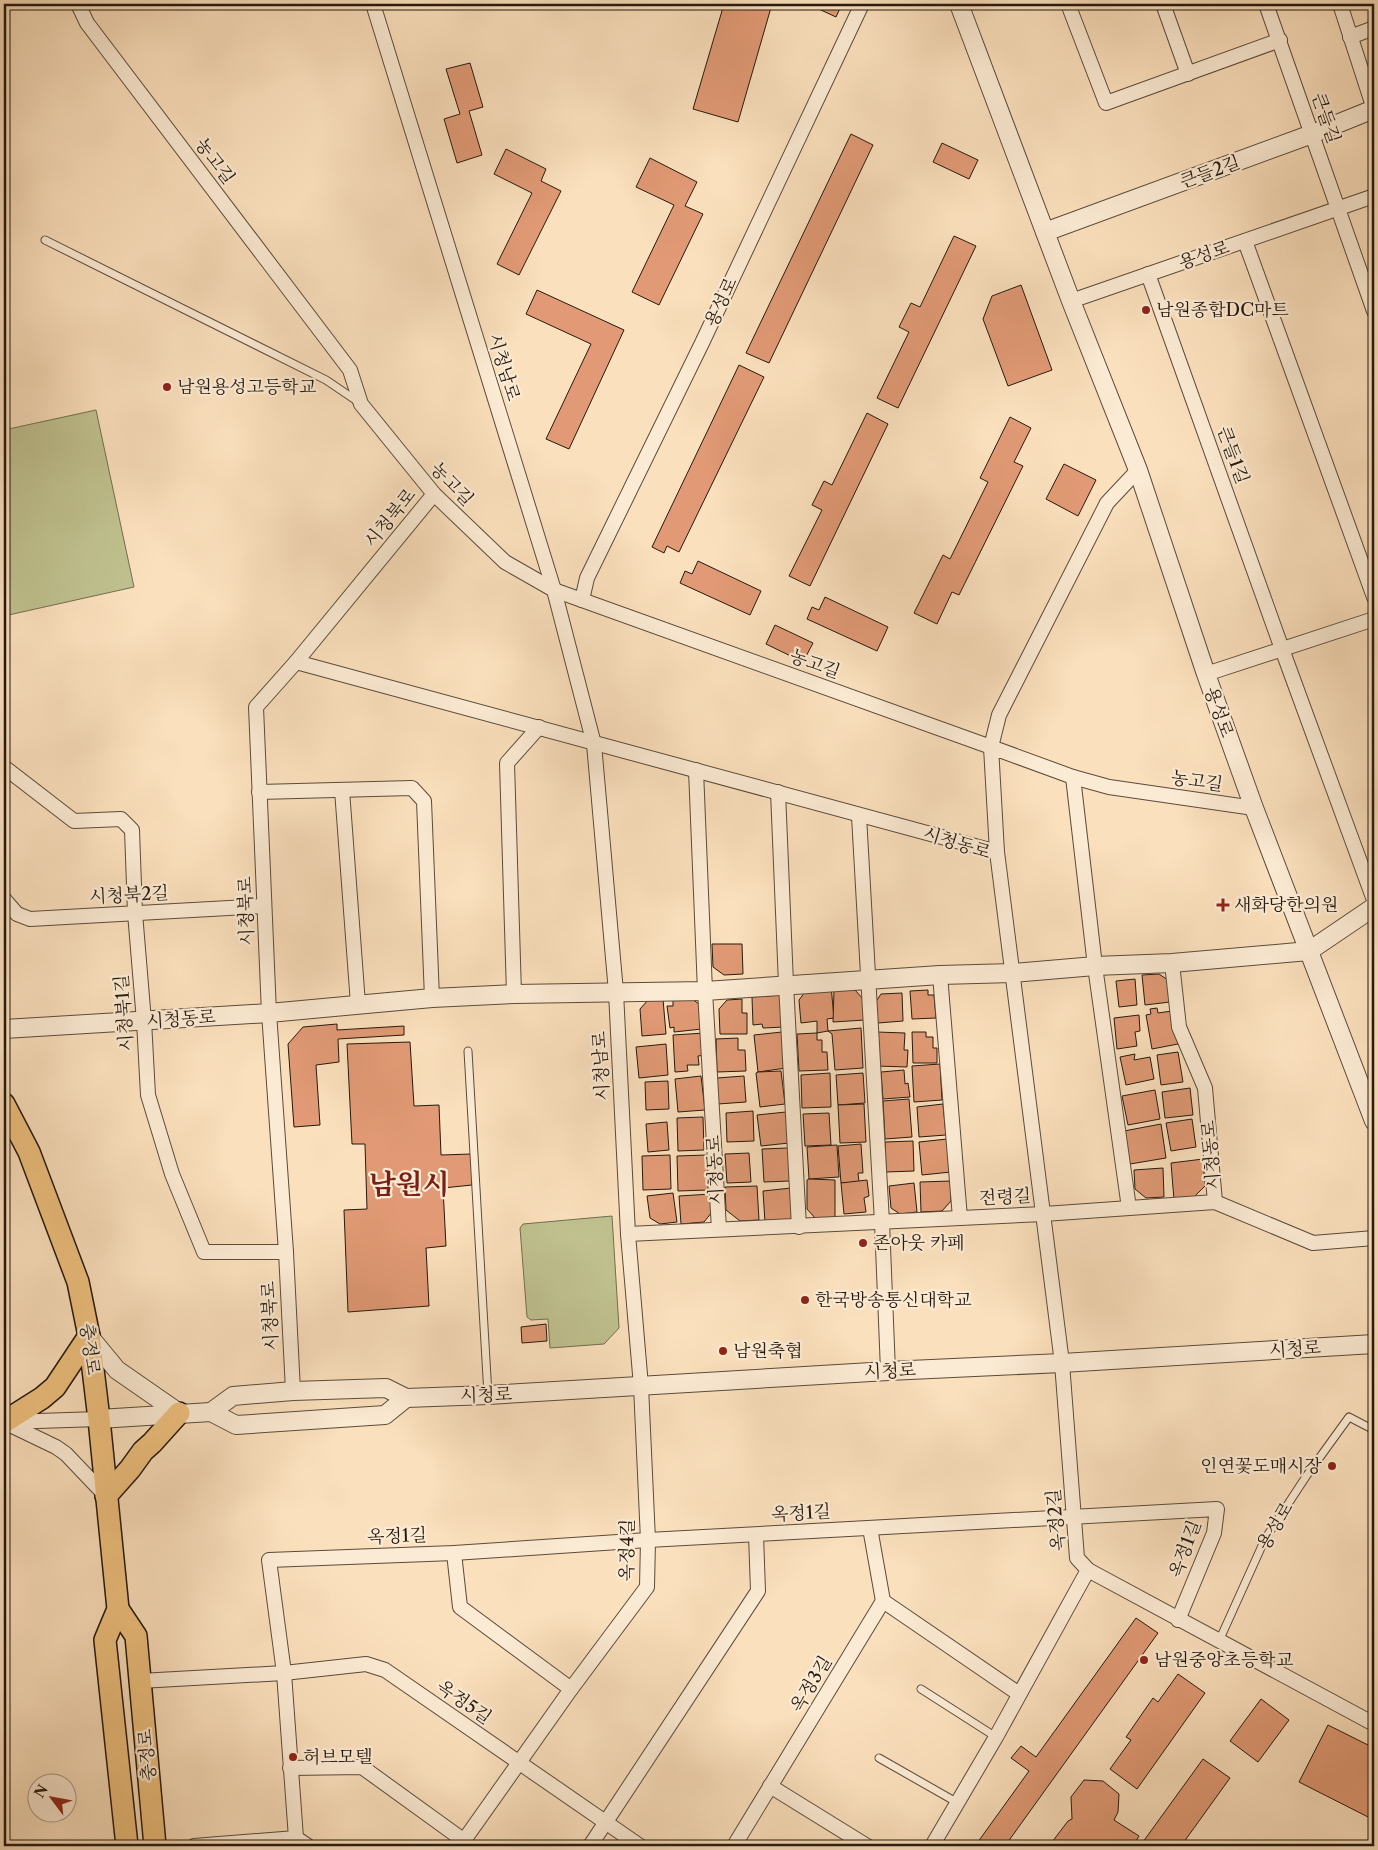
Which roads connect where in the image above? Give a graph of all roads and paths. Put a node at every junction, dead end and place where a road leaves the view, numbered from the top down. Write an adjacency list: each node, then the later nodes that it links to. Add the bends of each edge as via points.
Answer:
1 (78, 4): 23 (street, 농고길, via 87,23 350,370)
2 (373, 4): 26 (street, 시청남로)
3 (862, 4): 28 (street, 용성로, via 587,578)
4 (959, 4): 17 (street, 용성로)
5 (1068, 4): 12 (street, via 1106,103)
6 (1163, 4): 12 (street)
7 (1266, 4): 11 (street, 큰들길)
8 (1340, 4): 10 (street, 큰들2길)
9 (1374, 28): 10 (street)
10 (1350, 37): 13 (street, 큰들2길)
11 (1280, 40): 12 (street); 14 (street, 큰들길)
12 (1188, 74)
13 (1374, 109): 14 (street, 큰들2길)
14 (1312, 134): 16 (street, 큰들길); 17 (street, 큰들2길)
15 (1374, 196): 16 (street)
16 (1337, 209): 19 (street, 용성로); 22 (street, 큰들길)
17 (1046, 232): 21 (street, 용성로)
18 (45, 240): 23 (lane, via 326,380)
19 (1245, 241): 20 (street, 용성로); 27 (street)
20 (1148, 274): 21 (street, 용성로); 30 (street, 큰들1길)
21 (1071, 301): 24 (street, 용성로)
22 (1374, 311)
23 (361, 404): 25 (street, 농고길)
24 (1138, 470): 32 (street, 용성로); 35 (street, via 1107,503 999,715)
25 (434, 494): 26 (street, 농고길, via 505,562); 31 (street, 시청북로)
26 (554, 590): 28 (street, 농고길); 34 (street, 시청남로)
27 (1374, 597)
28 (582, 600): 35 (street, 농고길)
29 (1374, 618): 30 (street)
30 (1282, 649): 32 (street); 46 (street, 큰들1길)
31 (296, 662): 33 (street); 40 (street, 시청북로, via 256,707)
32 (1206, 674): 42 (street, 용성로)
33 (539, 727): 34 (street); 59 (street, via 507,763)
34 (594, 744): 37 (street, 시청동로); 58 (street, 시청남로)
35 (991, 747): 38 (street, 농고길); 44 (street)
36 (4, 767): 49 (street, 시청북1길, via 74,821 121,819 132,830)
37 (696, 770): 41 (street, 시청동로); 57 (street, 시청동로)
38 (1073, 777): 42 (street, 농고길, via 1109,786); 52 (street)
39 (342, 790): 40 (street); 60 (street, via 412,788 424,801); 61 (street)
40 (259, 792): 47 (street, 시청북로)
41 (778, 792): 43 (street, 시청동로); 56 (street)
42 (1254, 808): 50 (street, 용성로)
43 (859, 816): 44 (street, 시청동로); 55 (street)
44 (997, 852): 53 (street, 시청동로)
45 (4, 898): 49 (street, 시청북2길, via 17,914 30,919)
46 (1374, 900)
47 (264, 906): 49 (street, 시청북2길); 62 (street, 시청북로)
48 (1374, 907): 50 (street)
49 (135, 913): 63 (street, 시청북1길)
50 (1309, 951): 51 (street, 시청동로); 67 (street, 용성로)
51 (1172, 963): 52 (street, 시청동로); 68 (street, 시청동로, via 1179,1027 1205,1088)
52 (1095, 966): 53 (street, 시청동로); 69 (street)
53 (1012, 973): 54 (street, 시청동로); 70 (street, 시청동로)
54 (940, 975): 55 (street, 시청동로); 71 (street)
55 (869, 979): 56 (street, 시청동로); 72 (street)
56 (786, 984): 57 (street, 시청동로); 73 (street)
57 (705, 991): 58 (street, 시청동로); 74 (street, 시청동로)
58 (616, 992): 59 (street, 시청동로); 75 (street, 시청남로)
59 (514, 994): 60 (street, 시청동로)
60 (432, 998): 61 (street, 시청동로)
61 (358, 1004): 62 (street, 시청동로)
62 (269, 1013): 63 (street, 시청동로); 77 (street, 시청북로)
63 (144, 1021): 64 (street, 시청동로); 77 (street, 시청북1길, via 148,1095 172,1174 204,1252)
64 (4, 1029)
65 (468, 1050): 84 (lane)
66 (4, 1104): 78 (main road, 충정로, via 29,1152 78,1282)
67 (1374, 1120)
68 (1215, 1202): 69 (street, 전령길); 76 (street, 전령길, via 1313,1243)
69 (1129, 1208): 70 (street, 전령길)
70 (1044, 1214): 71 (street, 전령길); 80 (street, 옥정2길)
71 (960, 1218): 72 (street, 전령길)
72 (882, 1222): 73 (street, 전령길); 81 (street)
73 (799, 1227): 74 (street, 전령길)
74 (719, 1229): 75 (street, 전령길)
75 (628, 1234): 82 (street, 시청남로)
76 (1374, 1238)
77 (286, 1252): 83 (street, 시청북로)
78 (89, 1336): 87 (street, via 117,1370); 88 (main road, 충정로); 89 (main road, via 55,1387)
79 (1374, 1344): 80 (street, 시청로)
80 (1062, 1363): 81 (street, 시청로); 92 (street, 옥정2길)
81 (888, 1370): 82 (street, 시청로)
82 (641, 1386): 84 (street, 시청로); 95 (street, 옥정4길)
83 (293, 1391): 85 (street, 시청로, via 386,1388); 86 (street, 시청로, via 233,1396)
84 (488, 1395): 85 (street, 시청로)
85 (406, 1398): 86 (street, via 385,1415 236,1425)
86 (211, 1412): 87 (street)
87 (179, 1413): 88 (street); 91 (main road)
88 (99, 1419): 89 (street); 91 (main road, 충정로)
89 (4, 1422): 91 (street, via 66,1454)
90 (1374, 1430): 101 (lane, 용성로, via 1349,1418 1306,1475 1265,1539)
91 (106, 1496): 99 (main road, 충정로)
92 (1074, 1516): 93 (street, 옥정1길); 97 (street, 옥정2길, via 1077,1558); 100 (street, 옥정1길, via 1217,1509 1214,1533)
93 (870, 1528): 94 (street, 옥정1길); 98 (street)
94 (756, 1535): 95 (street, 옥정1길); 114 (street, via 758,1591)
95 (648, 1540): 96 (street, 옥정1길); 104 (street, 옥정4길, via 647,1587)
96 (454, 1553): 102 (street, 옥정1길, via 269,1560); 104 (street, via 460,1607)
97 (1088, 1570): 100 (street); 106 (street)
98 (883, 1602): 106 (street); 112 (street, 옥정3길)
99 (118, 1609): 103 (main road, 충정로, via 136,1636); 117 (main road, 충정로, via 105,1640)
100 (1178, 1620): 101 (street)
101 (1219, 1641): 107 (street)
102 (284, 1673): 103 (street, 옥정5길); 110 (street, 옥정5길, via 366,1664 386,1670); 111 (street)
103 (140, 1681): 118 (main road, 충정로)
104 (571, 1689): 110 (street, 옥정4길)
105 (920, 1690): 108 (lane)
106 (1019, 1694): 108 (street)
107 (1374, 1724)
108 (996, 1737): 113 (street)
109 (879, 1758): 113 (lane)
110 (518, 1763): 114 (street, 옥정5길); 116 (street, 옥정4길)
111 (290, 1768): 115 (street); 116 (street, 옥정4길, via 362,1767)
112 (770, 1786): 123 (street, 옥정3길); 124 (street)
113 (958, 1803): 125 (street)
114 (605, 1823): 121 (street); 122 (street, 옥정5길)
115 (296, 1838): 119 (street); 120 (street)
116 (461, 1843)
117 (126, 1846)
118 (155, 1846)
119 (194, 1846)
120 (308, 1846)
121 (590, 1846)
122 (640, 1846)
123 (734, 1846)
124 (867, 1846)
125 (932, 1846)

